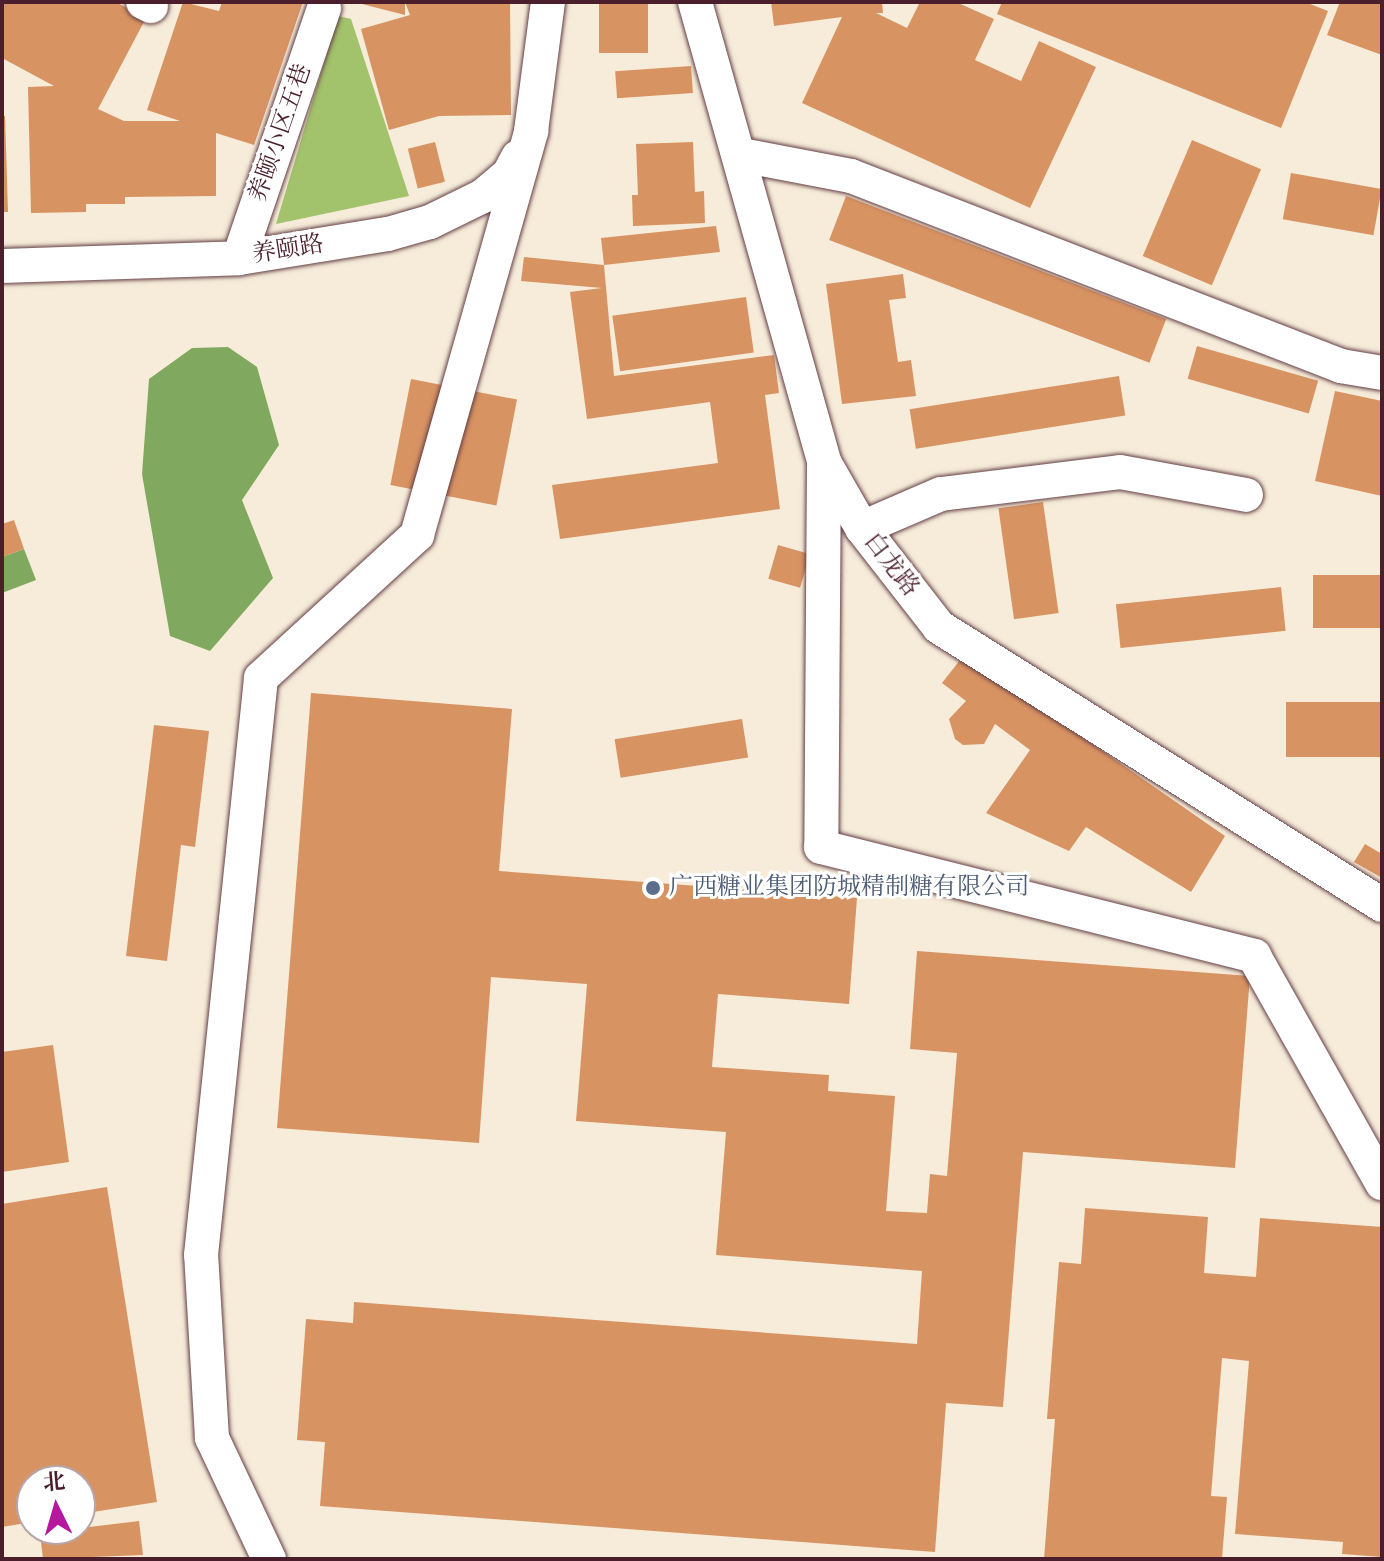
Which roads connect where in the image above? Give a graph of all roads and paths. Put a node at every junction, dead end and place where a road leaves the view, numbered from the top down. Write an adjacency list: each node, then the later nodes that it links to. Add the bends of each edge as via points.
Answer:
1 (548, 2): 4 (street)
2 (695, 2): 5 (street, 白龙路)
3 (324, 8): 6 (street, 养颐小区五巷)
4 (531, 131): 6 (street, 养颐路, via 509,174 458,210 388,234); 14 (street, via 417,535 261,678 201,1255 212,1438)
5 (741, 155): 8 (street, via 851,176 1341,366); 9 (street, 白龙路)
6 (239, 258): 7 (street, 养颐路)
7 (2, 266)
8 (1382, 373)
9 (824, 462): 11 (street, 白龙路); 13 (street, via 821,847 1254,956)
10 (1246, 495): 11 (street, via 1120,472 941,494)
11 (862, 528): 12 (street, 白龙路, via 939,627)
12 (1382, 905)
13 (1382, 1183)
14 (269, 1559)

